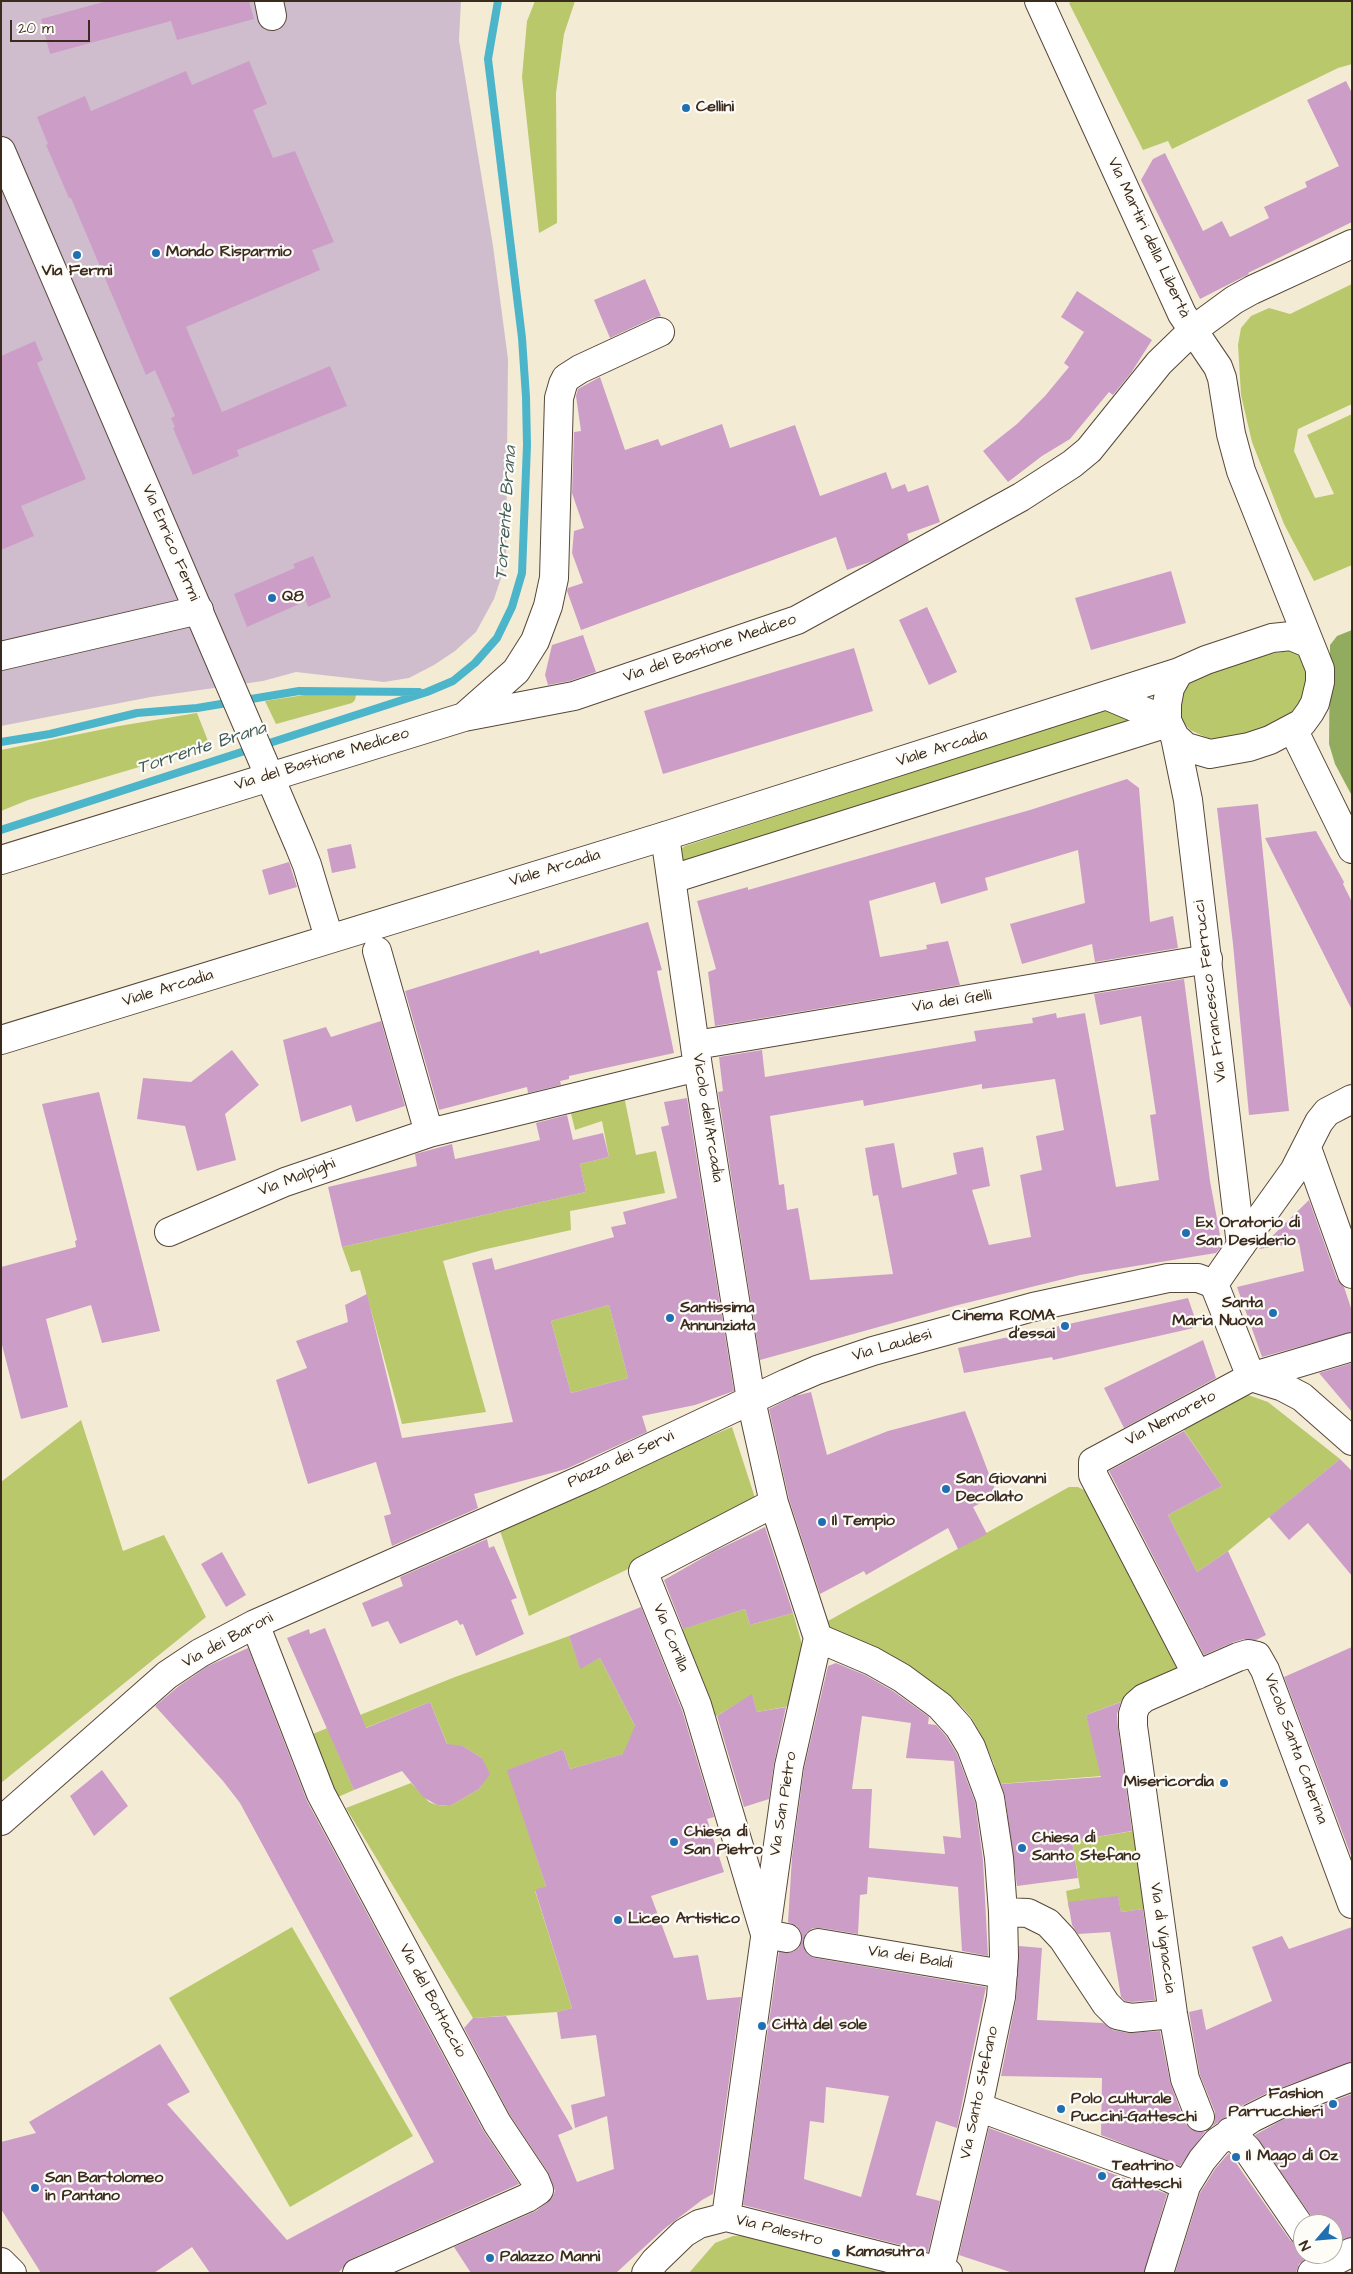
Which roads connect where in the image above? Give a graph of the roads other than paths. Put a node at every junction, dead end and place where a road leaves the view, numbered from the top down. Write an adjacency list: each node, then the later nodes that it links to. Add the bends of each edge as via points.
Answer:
1 (1039, 1): 4 (street, Via Martiri della Libertà, via 1165,279)
2 (1, 151): 7 (street, Via Enrico Fermi)
3 (1352, 244): 4 (street, Via del Bastione Mediceo, via 1252,290)
4 (1193, 330): 6 (street, Via Martiri della Libertà, via 1218,367 1240,471); 13 (street, Via del Bastione Mediceo, via 1159,363 1089,450 1072,464 1021,497 797,620 574,696)
5 (660, 332): 13 (street, via 566,378 559,398 554,578 548,606 535,641 516,671)
6 (1288, 589): 8 (street, via 1285,611 1276,625); 9 (street, Via Martiri della Libertà)
7 (199, 610): 10 (street); 16 (street, Via Enrico Fermi)
8 (1253, 644): 9 (street, via 1284,636); 11 (street)
9 (1310, 644): 15 (street, via 1320,669 1320,682 1310,712)
10 (1, 656)
11 (1179, 672): 12 (street, Viale Arcadia); 14 (street, via 1170,688)
12 (1108, 696): 14 (street); 17 (street, Viale Arcadia)
13 (464, 717): 16 (street, Via del Bastione Mediceo)
14 (1170, 727): 15 (street, via 1186,747 1210,754 1249,747); 20 (street); 23 (street, Via Francesco Ferrucci, via 1188,800)
15 (1292, 730): 18 (street)
16 (267, 770): 19 (street, Via del Bastione Mediceo); 21 (street, Via Enrico Fermi, via 307,866)
17 (665, 836): 20 (street, Vicolo dell'Arcadia); 21 (street, Viale Arcadia)
18 (1352, 849)
19 (1, 860)
20 (672, 879): 25 (street, Vicolo dell'Arcadia)
21 (329, 938): 24 (street, Viale Arcadia)
22 (377, 951): 27 (street)
23 (1208, 959): 25 (street, Via dei Gelli); 30 (street, Via Francesco Ferrucci)
24 (1, 1040)
25 (697, 1056): 27 (street, Via Malpighi); 35 (street, Vicolo dell'Arcadia)
26 (1352, 1099): 28 (street, via 1327,1112)
27 (428, 1133): 29 (street, Via Malpighi, via 284,1182)
28 (1307, 1148): 30 (street, via 1294,1172); 31 (street)
29 (169, 1232)
30 (1241, 1245): 32 (street)
31 (1352, 1274)
32 (1214, 1284): 34 (street); 35 (street, Via Laudesi, via 1198,1278 1168,1278 1033,1307 841,1361)
33 (1352, 1347): 34 (street, Via Nemoreto)
34 (1251, 1377): 36 (street, via 1283,1386 1302,1397); 41 (street, Via Nemoreto, via 1093,1462 1093,1475)
35 (751, 1400): 37 (street); 38 (street, Piazza dei Servi)
36 (1352, 1441)
37 (774, 1503): 40 (street); 45 (street, Via Corilla, via 643,1571 698,1705)
38 (491, 1519): 39 (street, Via dei Baroni)
39 (255, 1624): 42 (street, Via dei Baroni, via 167,1675); 58 (street, Via del Bottaccio, via 321,1794 497,2123 539,2190)
40 (818, 1638): 44 (street, Via Santo Stefano, via 902,1678 927,1694 959,1727 971,1747 990,1798); 45 (street, Via San Pietro, via 789,1766)
41 (1197, 1675): 43 (street, Vicolo Santa Caterina, via 1243,1655 1252,1654 1260,1660); 48 (street, Via di Vignaccia, via 1140,1701 1132,1714)
42 (1, 1821)
43 (1352, 1904)
44 (1004, 1912): 47 (street, Via Santo Stefano); 48 (street, via 1028,1914 1048,1923 1117,2016)
45 (776, 1936): 54 (street, Via San Pietro)
46 (818, 1943): 47 (street, Via dei Baldi)
47 (1003, 1974): 50 (street, Via Santo Stefano)
48 (1173, 2014): 51 (street, Via di Vignaccia, via 1185,2079)
49 (1352, 2078): 51 (street)
50 (978, 2107): 52 (street); 56 (street, Via Santo Stefano)
51 (1214, 2130): 52 (street, via 1202,2160); 53 (street, via 1247,2149)
52 (1186, 2186): 60 (street)
53 (1293, 2216)
54 (726, 2217): 56 (street, Via Palestro); 59 (street, via 699,2224 684,2233)
55 (1, 2262): 57 (street)
56 (942, 2272)
57 (12, 2273)
58 (357, 2273)
59 (646, 2273)
60 (1159, 2273)

